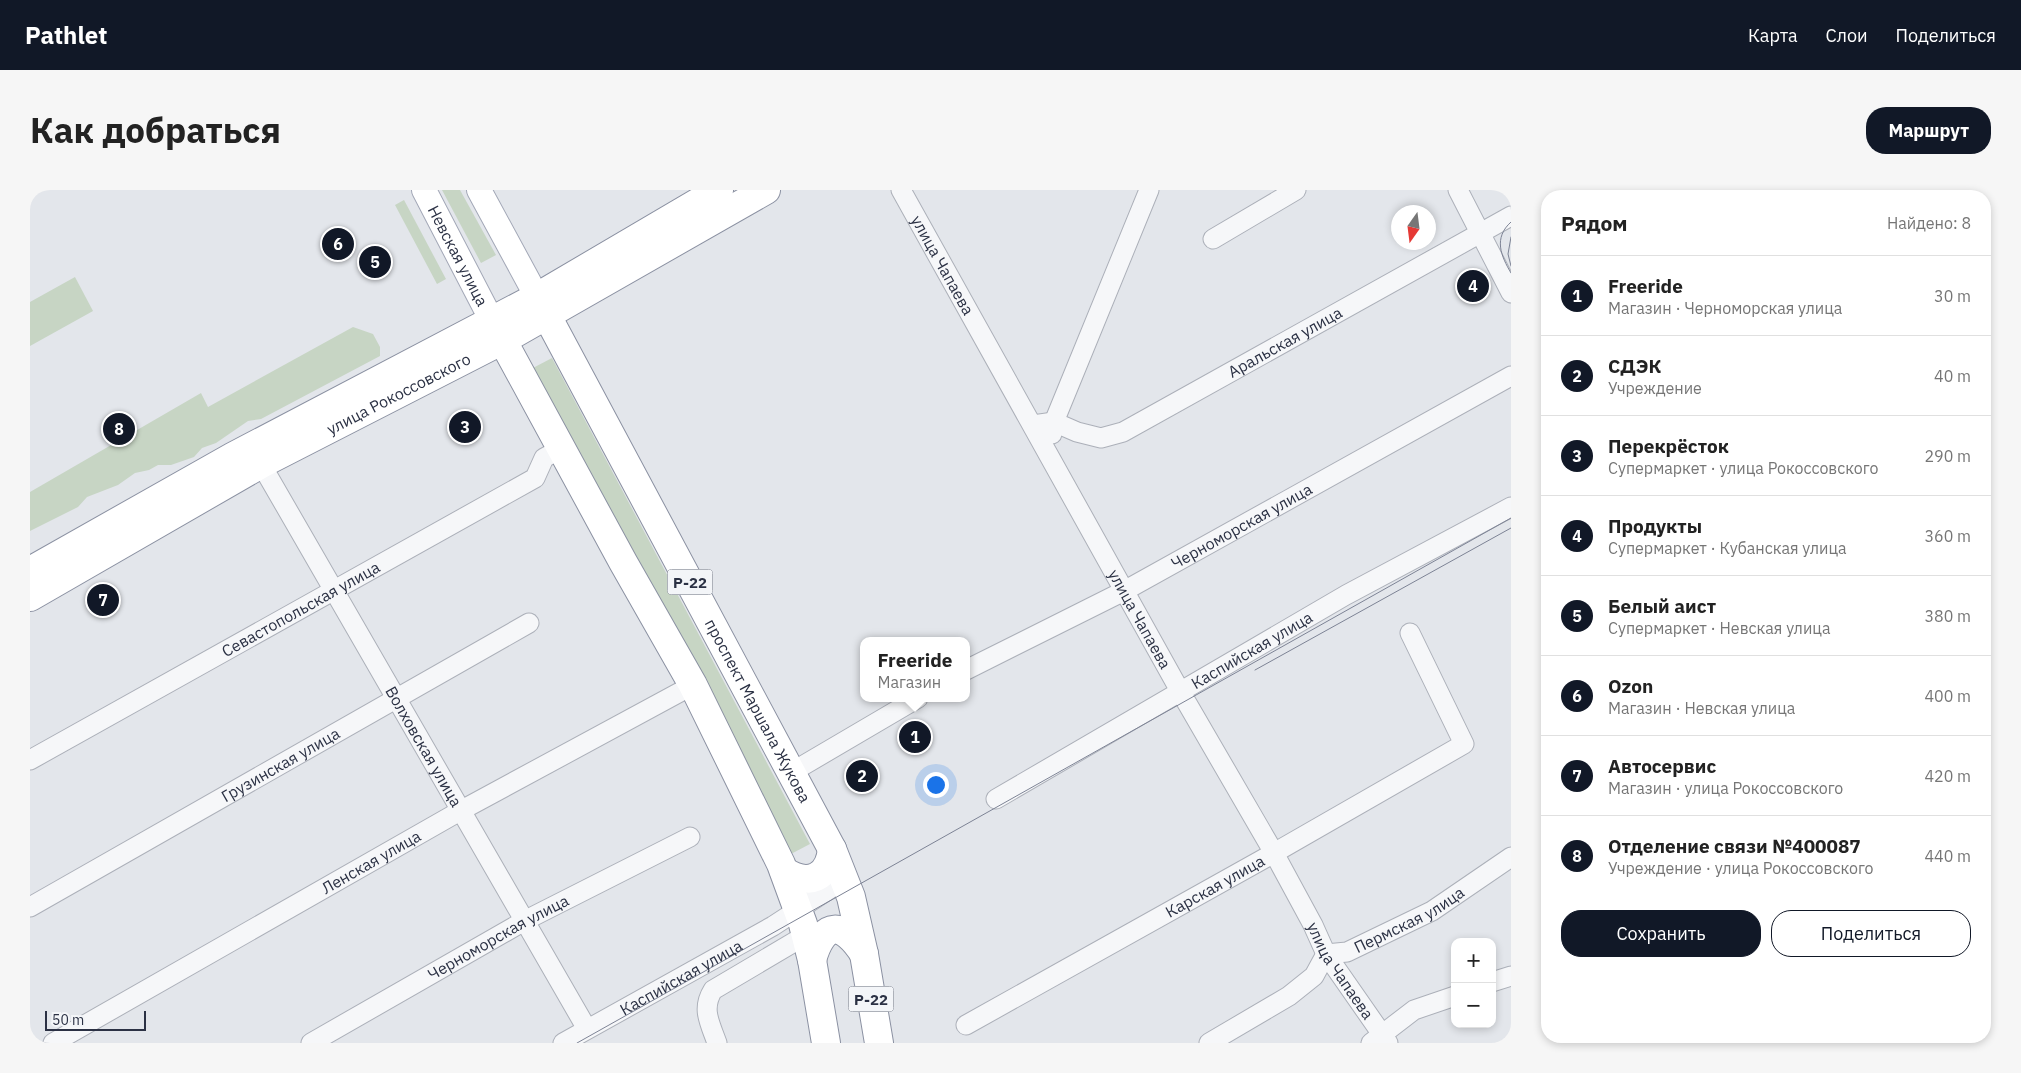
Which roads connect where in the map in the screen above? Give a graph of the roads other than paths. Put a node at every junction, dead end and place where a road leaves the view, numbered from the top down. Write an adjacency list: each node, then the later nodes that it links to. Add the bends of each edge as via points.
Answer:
1 (424, 190): 14 (main road, Невская улица)
2 (479, 190): 13 (main road)
3 (719, 190): 13 (highway, улица Рокоссовского)
4 (766, 190): 13 (highway, улица Рокоссовского)
5 (901, 190): 17 (street, улица Чапаева)
6 (1149, 190): 16 (street)
7 (1296, 190): 11 (street)
8 (1458, 190): 10 (street)
9 (1511, 216): 10 (street, Аральская улица)
10 (1479, 233): 12 (street); 16 (street, Аральская улица, via 1123,432 1101,438)
11 (1213, 239)
12 (1511, 293)
13 (543, 306): 14 (highway, улица Рокоссовского); 34 (highway, проспект Маршала Жукова / Р-22)
14 (498, 330): 18 (highway, Р-22); 19 (highway, улица Рокоссовского); 22 (highway, улица Рокоссовского, via 232,457)
15 (1511, 376): 24 (street, Черноморская улица)
16 (1054, 422): 17 (street); 20 (street, via 1049,451)
17 (1033, 425): 20 (street, улица Чапаева)
18 (562, 448): 23 (street, Севастопольская улица, via 544,458 535,478); 29 (highway, Р-22)
19 (261, 464): 23 (street, Волховская улица); 25 (highway, улица Рокоссовского)
20 (1056, 466): 24 (street, улица Чапаева)
21 (1511, 507): 30 (street, Каспийская улица, via 1346,595)
22 (30, 572)
23 (334, 589): 31 (street, Волховская улица); 33 (street, Севастопольская улица)
24 (1124, 591): 28 (street, Черноморская улица); 30 (street, улица Чапаева)
25 (30, 597)
26 (529, 623): 31 (street, Грузинская улица)
27 (1410, 633): 39 (street, Карская улица, via 1464,744)
28 (970, 668)
29 (693, 685): 36 (street, Ленская улица); 41 (highway, Р-22)
30 (1180, 691): 35 (street, Каспийская улица); 39 (street, улица Чапаева)
31 (397, 699): 36 (street, Волховская улица); 43 (street, Грузинская улица)
32 (911, 702): 34 (street)
33 (30, 760)
34 (792, 772): 38 (highway, проспект Маршала Жукова / Р-22)
35 (996, 799)
36 (460, 811): 44 (street, Волховская улица); 54 (street, Ленская улица)
37 (690, 837): 44 (street, Черноморская улица)
38 (832, 849): 41 (highway, via 831,860 816,877 805,880 793,878); 42 (highway, проспект Маршала Жукова / Р-22)
39 (1274, 853): 47 (street, улица Чапаева); 51 (street, Карская улица)
40 (1511, 857): 47 (street, Пермская улица, via 1432,911 1347,952)
41 (784, 871): 45 (highway, Р-22)
42 (845, 879): 45 (street); 46 (highway, проспект Маршала Жукова / Р-22)
43 (30, 907)
44 (526, 920): 52 (street, Волховская улица); 55 (street, Черноморская улица)
45 (806, 935): 46 (highway, via 816,945 832,930 843,931 855,940); 52 (street, Каспийская улица); 57 (street, via 713,990 707,1000 706,1012); 58 (highway, Р-22)
46 (864, 954): 59 (highway, проспект Маршала Жукова / Р-22)
47 (1326, 954): 53 (street, улица Чапаева); 60 (street, via 1314,976 1289,996)
48 (1511, 976): 49 (street)
49 (1496, 981)
50 (1451, 997): 53 (street, via 1414,1010)
51 (966, 1025)
52 (587, 1029): 56 (street, Каспийская улица)
53 (1380, 1040)
54 (52, 1043)
55 (311, 1043)
56 (563, 1043)
57 (717, 1043)
58 (826, 1043)
59 (879, 1043)
60 (1209, 1043)

